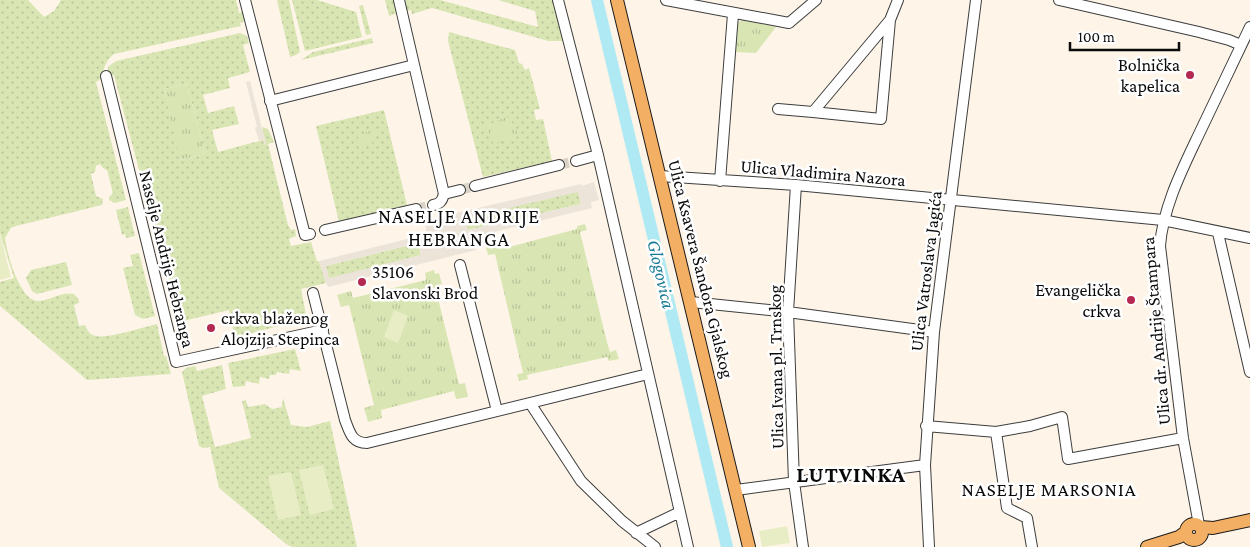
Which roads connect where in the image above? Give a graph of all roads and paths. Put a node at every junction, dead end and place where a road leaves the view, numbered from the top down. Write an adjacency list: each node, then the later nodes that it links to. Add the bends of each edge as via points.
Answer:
1 (245, 0): 16 (street)
2 (399, 0): 14 (street)
3 (558, 0): 19 (street)
4 (617, 0): 22 (main road, Ulica Ksavera Šandora Gjalskog)
5 (666, 0): 10 (street)
6 (816, 0): 10 (street, via 789,23)
7 (898, 0): 11 (street)
8 (976, 0): 28 (street, Ulica Vatroslava Jagića)
9 (1059, 0): 13 (street, via 1199,32)
10 (733, 14): 23 (street)
11 (890, 20): 18 (street); 18 (street, via 881,119)
12 (1249, 30): 13 (street, Ulica dr. Andrije Štampara)
13 (1241, 45): 31 (street, Ulica dr. Andrije Štampara, via 1188,157)
14 (414, 65): 16 (street); 27 (street)
15 (106, 76): 40 (street, Naselje Andrije Hebranga, via 176,362)
16 (270, 101): 34 (street, via 305,235)
17 (778, 109): 18 (street)
18 (813, 112)
19 (598, 155): 20 (street); 44 (street)
20 (576, 161)
21 (559, 164): 25 (street)
22 (660, 176): 23 (street, Ulica Vladimira Nazora); 38 (main road, Ulica Ksavera Šandora Gjalskog)
23 (720, 181): 24 (street, Ulica Vladimira Nazora)
24 (796, 185): 28 (street, Ulica Vladimira Nazora); 39 (street, Ulica Ivana pl. Trnskog)
25 (475, 186)
26 (460, 190): 27 (street)
27 (444, 194): 29 (street, via 438,204)
28 (950, 200): 31 (street, Ulica Vladimira Nazora); 41 (street, Ulica Vatroslava Jagića)
29 (432, 205)
30 (416, 209): 32 (street)
31 (1163, 220): 33 (street, Ulica Vladimira Nazora); 49 (street, Ulica dr. Andrije Štampara, via 1160,246)
32 (325, 230)
33 (1218, 232): 35 (street, Ulica Vladimira Nazora); 42 (street)
34 (310, 234)
35 (1250, 238)
36 (460, 265): 46 (street)
37 (313, 293): 40 (street)
38 (691, 302): 39 (street); 52 (main road, Ulica Ksavera Šandora Gjalskog)
39 (788, 312): 41 (street); 51 (street, Ulica Ivana pl. Trnskog)
40 (322, 330): 46 (street, via 350,434 356,441 367,443)
41 (934, 332): 47 (street, Ulica Vatroslava Jagića)
42 (1247, 335): 43 (street)
43 (1250, 372)
44 (648, 374): 45 (street); 53 (street)
45 (530, 403): 46 (street); 56 (street, via 581,481)
46 (497, 411)
47 (926, 426): 48 (street); 50 (street, Ulica Vatroslava Jagića)
48 (996, 432): 49 (street, via 1062,417 1068,459); 62 (street, via 1007,508 1027,518)
49 (1182, 438): 55 (street, Ulica dr. Andrije Štampara, via 1194,500)
50 (925, 465): 51 (street); 61 (street, Ulica Vatroslava Jagića)
51 (794, 482): 52 (street); 60 (street, Ulica Ivana pl. Trnskog)
52 (736, 490): 59 (main road, Ulica Ksavera Šandora Gjalskog)
53 (680, 512): 56 (street); 57 (street)
54 (1250, 520): 55 (main road, via 1227,529)
55 (1195, 531): 63 (main road); 64 (main road)
56 (636, 533): 58 (street)
57 (686, 546)
58 (655, 547)
59 (749, 547)
60 (803, 547)
61 (929, 547)
62 (1032, 547)
63 (1147, 547)
64 (1166, 547)

